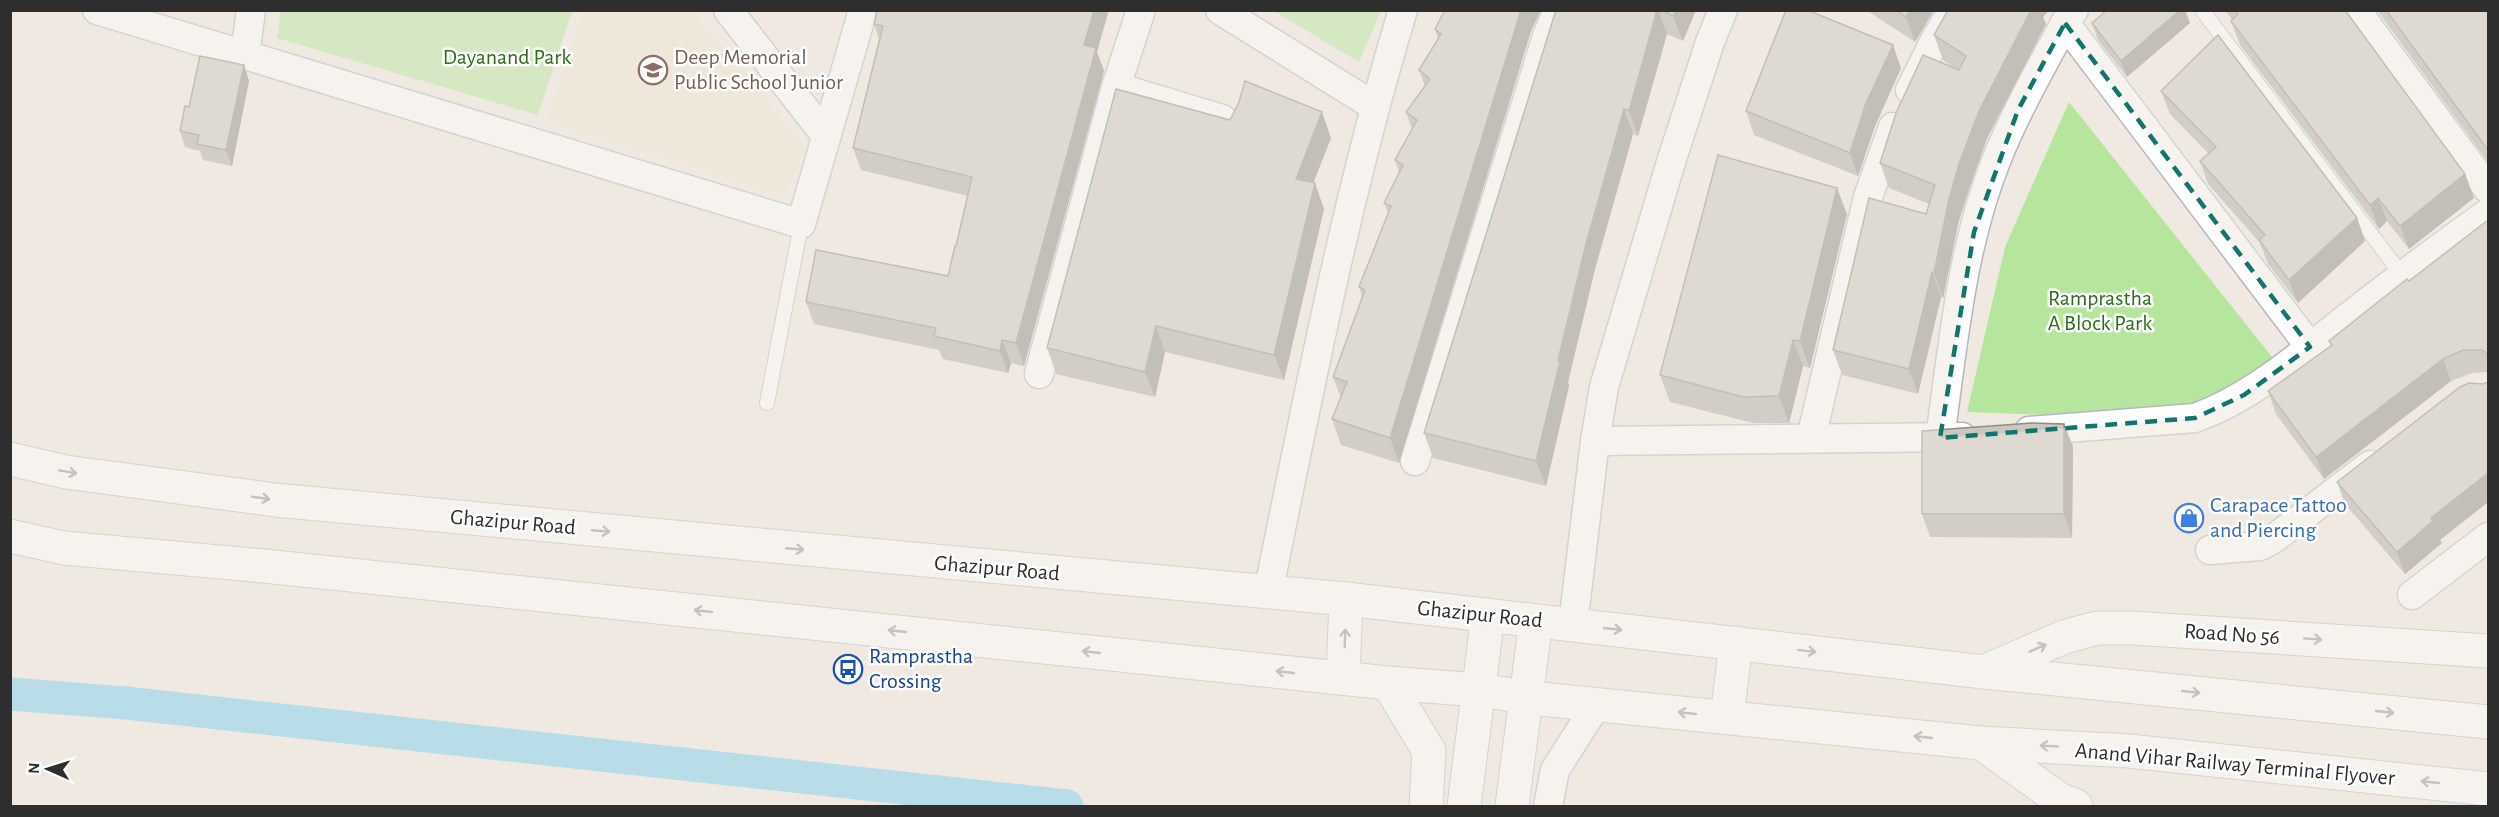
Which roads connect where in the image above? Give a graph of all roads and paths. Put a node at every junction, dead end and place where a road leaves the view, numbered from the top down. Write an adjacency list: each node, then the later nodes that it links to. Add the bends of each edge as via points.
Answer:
1 (98, 10): 14 (street)
2 (251, 10): 15 (street)
3 (728, 10): 19 (street)
4 (862, 10): 19 (street)
5 (1141, 10): 16 (street)
6 (1220, 10): 17 (street)
7 (1403, 10): 17 (street)
8 (1558, 10): 32 (street)
9 (1723, 10): 29 (street, via 1640,263 1604,387)
10 (1953, 10): 27 (street, via 1891,130 1868,197)
11 (2202, 10): 23 (lane)
12 (2356, 10): 20 (street)
13 (2070, 16): 24 (street); 28 (street, via 2018,110 1995,163 1960,293)
14 (139, 17): 15 (street)
15 (245, 55): 22 (street)
16 (1116, 87): 18 (street); 25 (street)
17 (1374, 106): 36 (street)
18 (1233, 122)
19 (826, 136): 22 (street)
20 (2488, 189)
21 (2488, 213): 23 (street)
22 (801, 224): 26 (lane)
23 (2402, 275): 24 (street)
24 (2310, 347): 28 (street, via 2244,395 2195,418)
25 (1039, 374)
26 (767, 403)
27 (1811, 438): 28 (street); 29 (street)
28 (1940, 438)
29 (1595, 441): 41 (street)
30 (2394, 447): 35 (street, via 2272,540 2260,546)
31 (10, 459): 36 (main road, Ghazipur Road, one-way to 36, via 66,472 275,500)
32 (1415, 462)
33 (10, 536): 45 (main road, one-way to 33, via 64,548)
34 (2488, 537): 37 (street)
35 (2210, 550)
36 (1268, 593): 38 (main road, Ghazipur Road)
37 (2412, 595)
38 (1346, 599): 39 (main road, Ghazipur Road); 45 (main road, one-way to 38)
39 (1488, 615): 40 (main road, Ghazipur Road); 47 (main road)
40 (1536, 621): 41 (main road, Ghazipur Road); 48 (main road)
41 (1573, 625): 42 (main road, Ghazipur Road, one-way to 42)
42 (1736, 643): 44 (main road, Ghazipur Road, one-way to 44); 50 (main road)
43 (2488, 651): 44 (main road, Road No 56, one-way to 43, via 2064,636 2097,628)
44 (1984, 672): 51 (main road, one-way to 51)
45 (1343, 678): 46 (main road)
46 (1388, 683): 47 (main road); 53 (main road); 56 (main road, via 1430,755)
47 (1478, 690): 48 (main road); 53 (main road)
48 (1526, 697): 49 (main road); 58 (main road)
49 (1597, 704): 50 (main road, one-way to 49); 55 (street, via 1561,759)
50 (1727, 717): 52 (main road, one-way to 50)
51 (2488, 722)
52 (1981, 743): 54 (main road, Anand Vihar Railway Terminal Flyover, one-way to 52, via 2129,751); 59 (main road, via 2060,800)
53 (1468, 759): 57 (main road)
54 (2488, 789)
55 (1550, 795)
56 (1426, 807)
57 (1464, 807)
58 (1512, 807)
59 (2076, 807)

